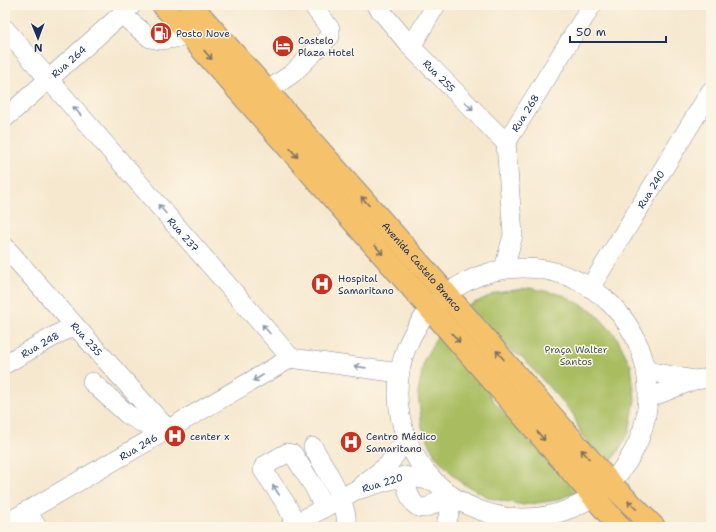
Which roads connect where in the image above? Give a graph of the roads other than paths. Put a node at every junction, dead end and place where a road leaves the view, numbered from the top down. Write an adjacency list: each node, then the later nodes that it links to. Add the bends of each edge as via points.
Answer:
1 (163, 5): 9 (main road, Avenida Castelo Branco)
2 (191, 5): 12 (main road, Avenida Castelo Branco)
3 (313, 5): 12 (street, via 330,29 330,36 293,73)
4 (376, 5): 10 (street, Rua 255)
5 (436, 5): 10 (street)
6 (592, 5): 15 (street, Rua 268)
7 (126, 10): 9 (street, via 150,38 160,40); 11 (street, Rua 264)
8 (5, 29): 11 (street, Rua 237)
9 (190, 36): 22 (main road, Avenida Castelo Branco, one-way to 22)
10 (411, 47): 15 (street, Rua 255, one-way to 15)
11 (49, 79): 14 (street, Rua 264); 24 (street, Rua 237, one-way to 11)
12 (268, 91): 21 (main road, Avenida Castelo Branco, one-way to 12)
13 (711, 91): 20 (street, Rua 240)
14 (5, 118)
15 (506, 143): 16 (street, Rua 268)
16 (513, 234): 18 (street, Rua 268); 19 (street, Rua 268)
17 (5, 247): 23 (street, Rua 235)
18 (531, 268): 19 (street); 20 (street, via 556,272 580,281)
19 (504, 269): 21 (street, via 464,282)
20 (590, 288): 26 (street, via 624,318 638,343)
21 (446, 294): 22 (street); 36 (main road, Avenida Castelo Branco, one-way to 21)
22 (430, 308): 27 (street, via 415,328); 36 (main road, Avenida Castelo Branco, one-way to 36)
23 (74, 325): 25 (street, Rua 248); 31 (street, Rua 235)
24 (292, 358): 27 (street, one-way to 24); 31 (street, Rua 246, one-way to 31)
25 (5, 364)
26 (647, 371): 28 (street); 30 (street)
27 (398, 372): 32 (street, via 398,406)
28 (703, 379): 30 (street)
29 (92, 382): 31 (street, via 127,414 144,424)
30 (649, 398): 36 (street, via 646,421 638,444 626,465)
31 (165, 427): 40 (street, Rua 246)
32 (406, 439): 35 (street, via 417,461); 37 (street, Rua 220, via 388,464)
33 (313, 447): 37 (street)
34 (404, 476): 35 (street, Rua 220); 37 (street, Rua 220); 38 (street, via 408,496 416,505 424,508)
35 (433, 481): 38 (street)
36 (602, 490): 42 (street, via 572,508); 48 (main road, Avenida Castelo Branco); 49 (main road, Avenida Castelo Branco, one-way to 36)
37 (348, 494): 39 (street, Rua 220); 46 (street)
38 (451, 495): 41 (street); 47 (street)
39 (324, 507): 44 (street, Rua 220); 44 (street, one-way to 39, via 286,504 263,470 264,466 287,453 292,454)
40 (27, 511): 43 (street, Rua 246); 45 (street)
41 (479, 518): 42 (street, via 500,516)
42 (519, 523)
43 (5, 524)
44 (293, 525)
45 (37, 527)
46 (346, 527)
47 (445, 527)
48 (620, 527)
49 (654, 527)

